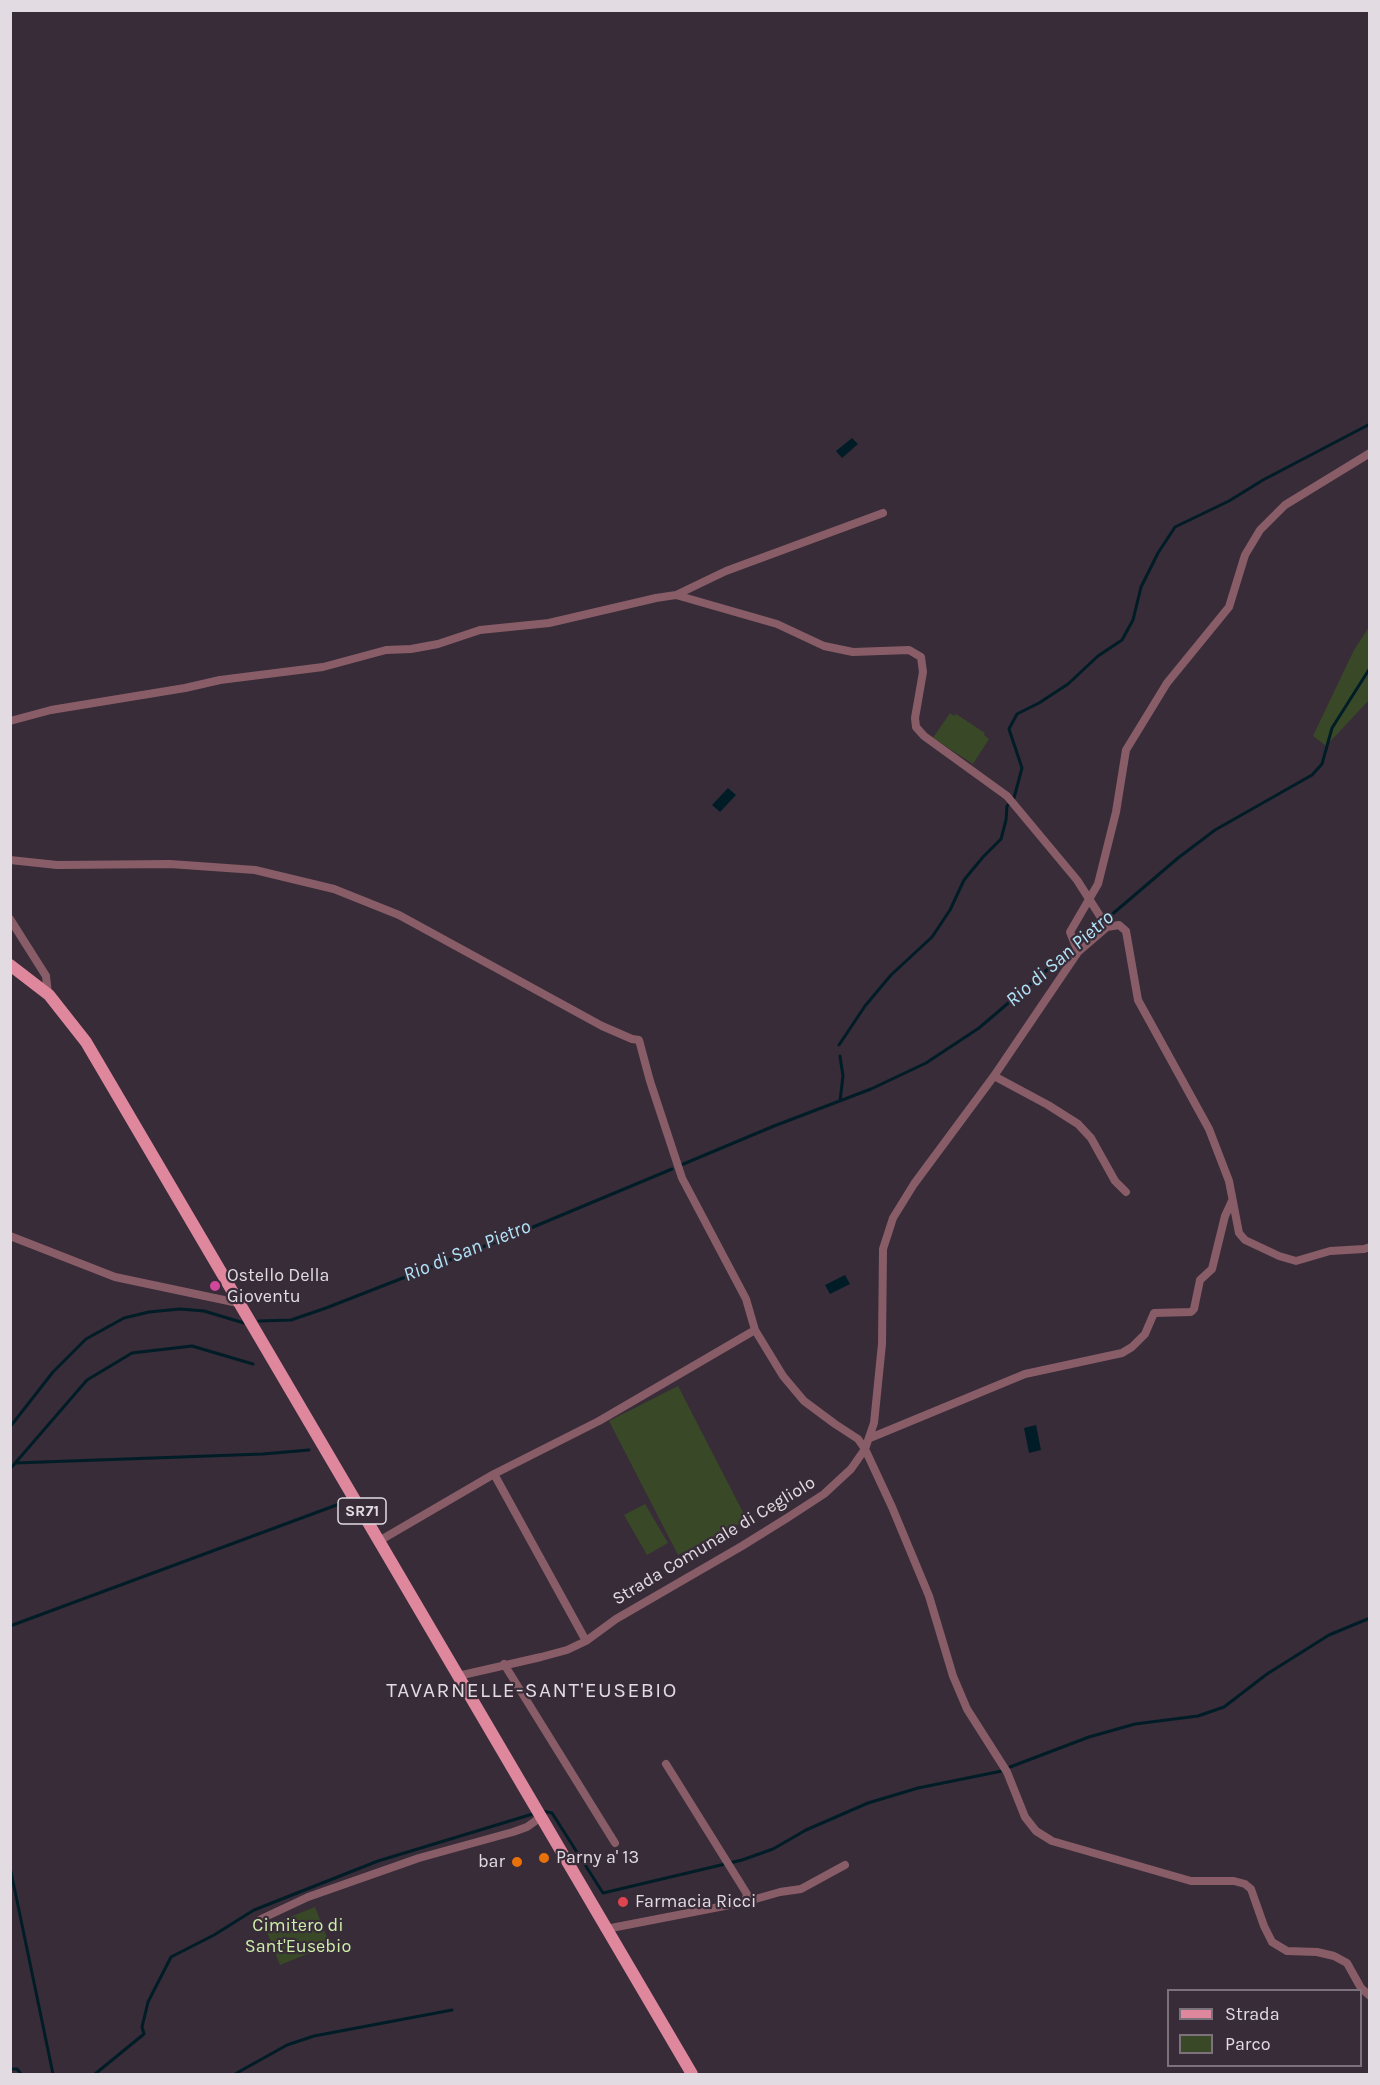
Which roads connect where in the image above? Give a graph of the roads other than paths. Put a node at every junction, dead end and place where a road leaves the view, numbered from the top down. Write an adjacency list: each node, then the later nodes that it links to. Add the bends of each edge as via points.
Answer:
1 (1370, 453): 6 (street, via 1285,505 1260,530 1245,555 1229,607 1167,683 1126,750 1116,812 1098,884)
2 (883, 513): 3 (street)
3 (676, 595): 4 (street, via 549,622 480,630 438,644 386,650 323,667 220,680); 6 (street, via 777,624 824,646 853,652 909,650 921,657 923,672 916,727 1007,796)
4 (10, 721)
5 (10, 861): 18 (street, via 255,870 334,889 399,915 602,1026 639,1040 682,1178 746,1299)
6 (1090, 898): 8 (street); 9 (street, via 1070,932)
7 (10, 919): 11 (street, via 46,976)
8 (1107, 927): 9 (street, Strada Comunale di Cegliolo); 14 (street, via 1119,925 1126,931 1138,1000 1209,1129)
9 (1078, 952): 12 (street, Strada Comunale di Cegliolo)
10 (10, 964): 11 (main road, SR71)
11 (49, 995): 17 (main road, SR71, via 86,1042)
12 (994, 1076): 13 (street, via 1078,1124); 19 (street, Strada Comunale di Cegliolo, via 893,1218 883,1249 882,1344)
13 (1126, 1192)
14 (1232, 1199): 16 (street, via 1239,1233 1245,1240 1279,1256 1296,1261 1330,1251); 19 (street, via 1212,1269 1200,1280 1191,1312 1154,1313 1145,1334 1122,1353 1025,1374)
15 (10, 1236): 17 (street, via 115,1277)
16 (1370, 1247)
17 (238, 1303): 22 (main road, SR71)
18 (755, 1330): 20 (street, via 783,1376 804,1401 858,1439); 21 (street, via 599,1420)
19 (870, 1438): 20 (street, Strada Comunale di Cegliolo)
20 (865, 1449): 23 (street, Strada Comunale di Cegliolo, via 851,1469 824,1494); 33 (street, via 929,1596 947,1659 967,1709 1036,1831 1052,1841 1191,1881 1245,1884 1251,1889 1272,1942 1287,1951 1317,1952 1347,1963)
21 (494, 1474): 22 (street); 23 (street)
22 (379, 1541): 25 (main road, SR71)
23 (586, 1641): 24 (street, Strada Comunale di Cegliolo, via 567,1650)
24 (504, 1664): 25 (street, Strada Comunale di Cegliolo); 28 (street)
25 (458, 1676): 27 (main road, SR71)
26 (666, 1764): 30 (street, via 747,1894)
27 (541, 1817): 31 (street, via 527,1827 419,1858 308,1897); 32 (main road, SR71)
28 (615, 1843)
29 (845, 1865): 30 (street, via 801,1889)
30 (745, 1902): 32 (street)
31 (261, 1919)
32 (606, 1929): 34 (main road, SR71)
33 (1370, 1996)
34 (692, 2074)

